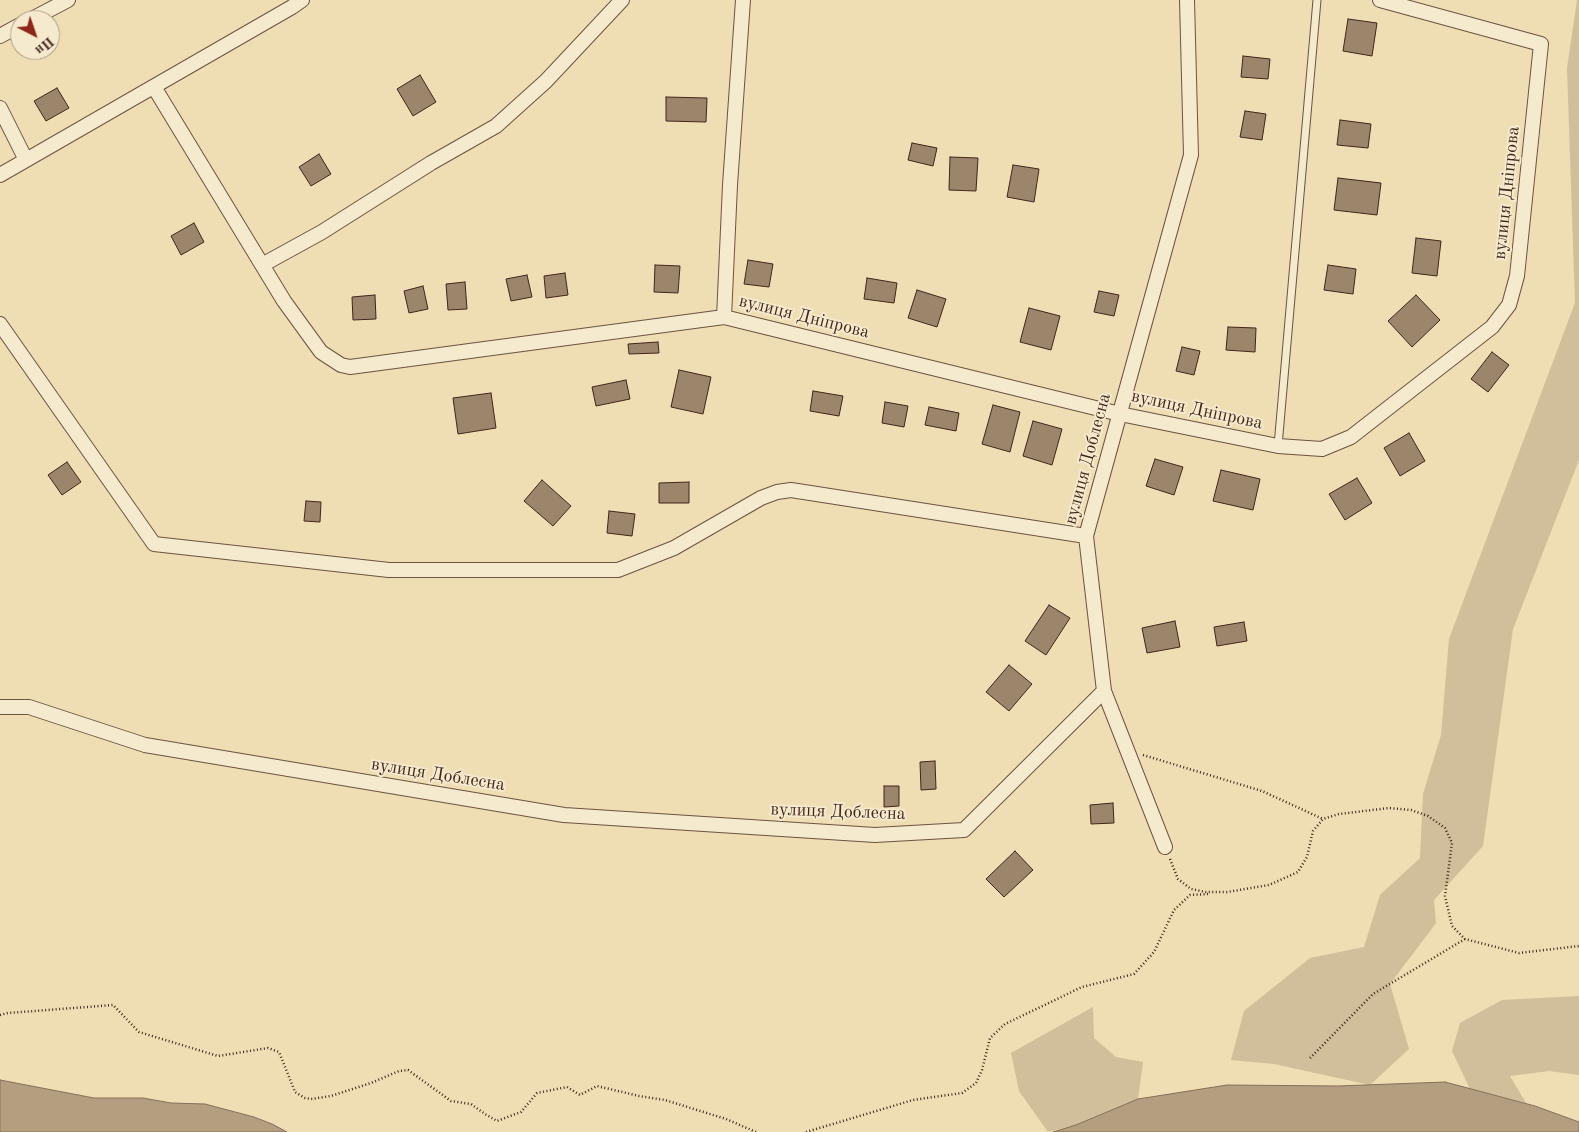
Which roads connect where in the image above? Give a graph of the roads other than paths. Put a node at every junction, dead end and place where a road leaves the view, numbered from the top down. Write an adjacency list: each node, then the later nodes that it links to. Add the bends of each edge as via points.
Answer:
1 (68, 0): 8 (street)
2 (302, 0): 9 (street)
3 (622, 0): 13 (street, via 546,81 496,126)
4 (743, 0): 14 (street)
5 (1187, 0): 16 (street, вулиця Доблесна, via 1191,155)
6 (1317, 0): 17 (lane)
7 (1380, 0): 17 (street, вулиця Дніпрова, via 1541,44 1517,276 1509,305 1492,327 1351,437 1322,449)
8 (49, 10)
9 (154, 87): 11 (street); 13 (street)
10 (0, 108): 11 (street)
11 (26, 160): 12 (street)
12 (0, 175)
13 (262, 265): 14 (street, вулиця Дніпрова, via 321,352 340,365 350,367)
14 (724, 317): 16 (street, вулиця Дніпрова)
15 (0, 324): 18 (street, via 154,544 389,570 618,570 674,548 761,498 790,490)
16 (1120, 414): 17 (street, вулиця Дніпрова); 18 (street, вулиця Доблесна)
17 (1278, 446)
18 (1086, 536): 19 (street, вулиця Доблесна)
19 (1104, 691): 20 (street, вулиця Доблесна, via 964,830 875,836 564,815 145,745 29,707); 21 (street)
20 (0, 707)
21 (1165, 847)

